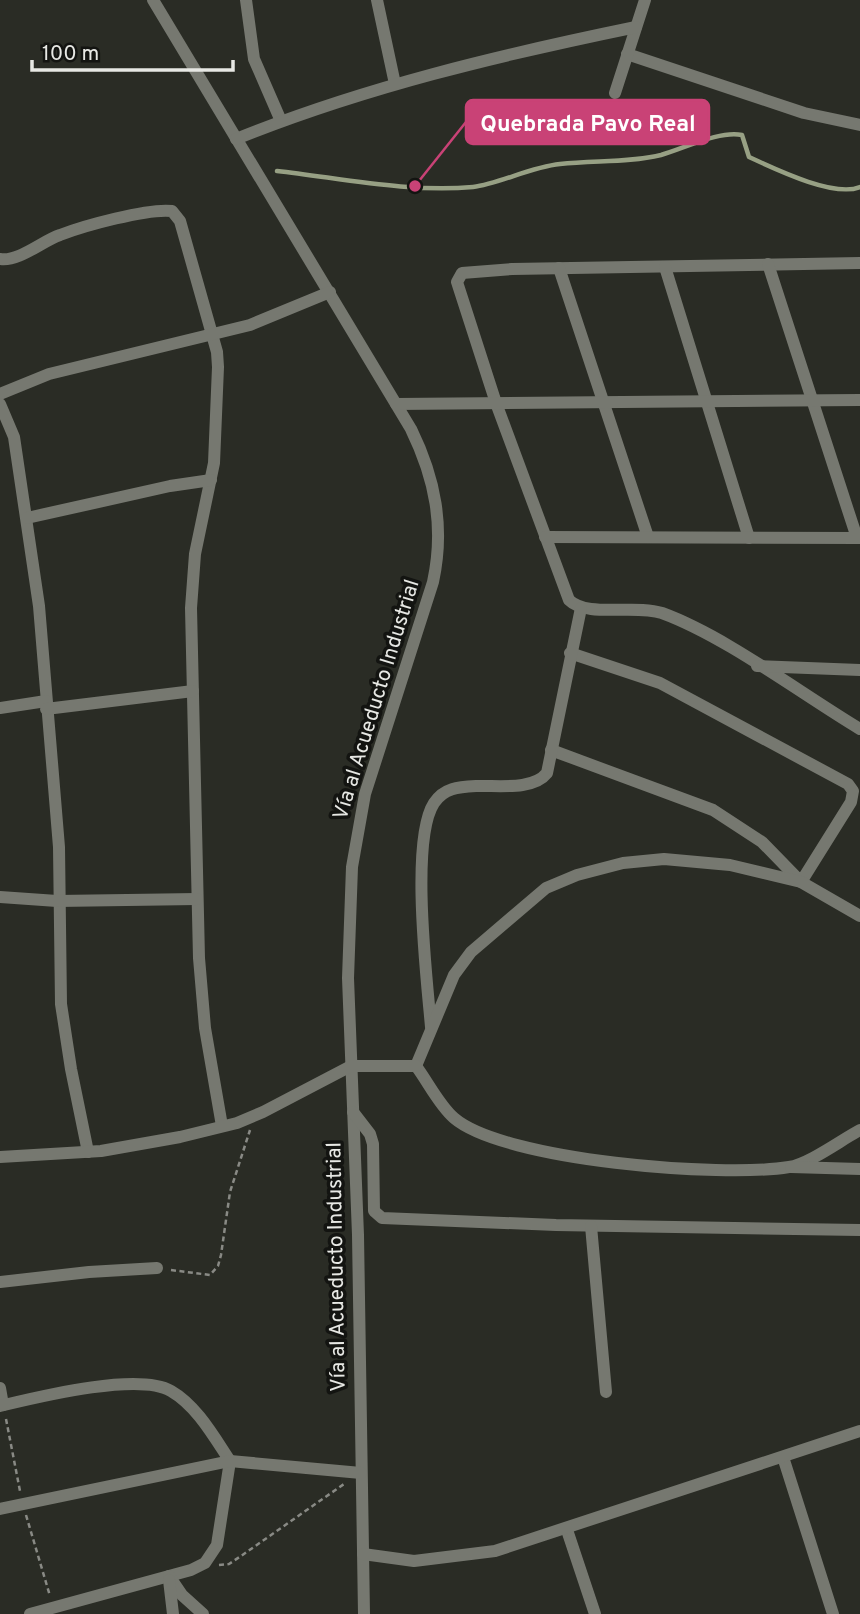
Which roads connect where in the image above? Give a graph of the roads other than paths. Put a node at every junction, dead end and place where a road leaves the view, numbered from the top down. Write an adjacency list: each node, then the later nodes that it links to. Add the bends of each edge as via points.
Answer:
1 (153, 0): 11 (street, Vía al Acueducto Industrial)
2 (246, 0): 9 (street, via 254,59)
3 (377, 0): 7 (street)
4 (645, 0): 5 (street)
5 (636, 27): 6 (street); 7 (street)
6 (628, 54): 8 (street); 10 (street, via 804,113)
7 (395, 84): 9 (street)
8 (615, 93)
9 (281, 121): 11 (street)
10 (860, 125)
11 (236, 139): 17 (street, Vía al Acueducto Industrial)
12 (0, 259): 18 (street, via 13,258 86,226 172,211 180,221)
13 (860, 263): 14 (street)
14 (768, 264): 15 (street); 21 (street)
15 (665, 267): 16 (street); 23 (street)
16 (559, 268): 22 (street); 24 (street, via 468,272 458,277 458,290)
17 (330, 292): 18 (street, via 250,325); 26 (street, Vía al Acueducto Industrial)
18 (212, 335): 19 (street, via 49,374); 27 (street, via 218,389)
19 (0, 394)
20 (860, 400): 21 (street)
21 (810, 401): 23 (street); 32 (street)
22 (604, 402): 23 (street); 24 (street); 30 (street)
23 (709, 402): 31 (street)
24 (496, 403): 26 (street); 29 (street)
25 (0, 404): 28 (street, via 14,436)
26 (396, 404): 48 (street, Vía al Acueducto Industrial, via 432,479 439,548 428,603 360,813 350,900)
27 (211, 480): 28 (street); 37 (street, via 195,554)
28 (27, 518): 38 (street)
29 (545, 537): 30 (street); 33 (street, via 564,593)
30 (648, 537): 31 (street)
31 (749, 538): 32 (street)
32 (859, 538)
33 (581, 608): 34 (street); 35 (street, via 660,613)
34 (570, 653): 41 (street); 42 (street, via 660,682 848,783 852,802)
35 (757, 666): 36 (street); 40 (street)
36 (860, 670)
37 (193, 691): 38 (street); 44 (street)
38 (46, 705): 39 (street); 45 (street, via 59,847)
39 (0, 708)
40 (860, 729)
41 (551, 750): 42 (street, via 713,810 762,842); 47 (street, via 542,779 451,787 434,802 424,825 422,927)
42 (801, 882): 46 (street); 47 (street, via 730,865 664,859 623,863 546,888 471,952 454,975)
43 (0, 897): 45 (street)
44 (197, 898): 45 (street); 51 (street, via 205,1028)
45 (57, 901): 53 (street, via 61,1004)
46 (860, 916)
47 (432, 1032): 49 (street)
48 (351, 1066): 49 (street); 50 (street, Vía al Acueducto Industrial); 51 (street, via 249,1118)
49 (416, 1066): 55 (street, via 454,1118 487,1136 537,1151 644,1166)
50 (353, 1112): 57 (street, via 373,1144 377,1216); 67 (street, Vía al Acueducto Industrial)
51 (222, 1126): 53 (street)
52 (860, 1130): 55 (street)
53 (88, 1152): 54 (street)
54 (0, 1157)
55 (791, 1167): 56 (street)
56 (860, 1168)
57 (591, 1226): 58 (street); 62 (street)
58 (860, 1230)
59 (157, 1268): 60 (street)
60 (0, 1282)
61 (0, 1388): 63 (street)
62 (606, 1392)
63 (2, 1406): 66 (street, via 111,1386 159,1386 178,1396 202,1420)
64 (860, 1430): 65 (street)
65 (783, 1457): 69 (street); 77 (street)
66 (230, 1461): 67 (street); 68 (street); 71 (street, via 217,1545 205,1563)
67 (361, 1473): 70 (street, Vía al Acueducto Industrial)
68 (0, 1508)
69 (567, 1530): 70 (street, via 495,1551 433,1561); 76 (street)
70 (363, 1554): 75 (street, Vía al Acueducto Industrial)
71 (169, 1576): 72 (street); 73 (street); 74 (street)
72 (30, 1614)
73 (173, 1614)
74 (203, 1614)
75 (365, 1614)
76 (594, 1614)
77 (833, 1614)

